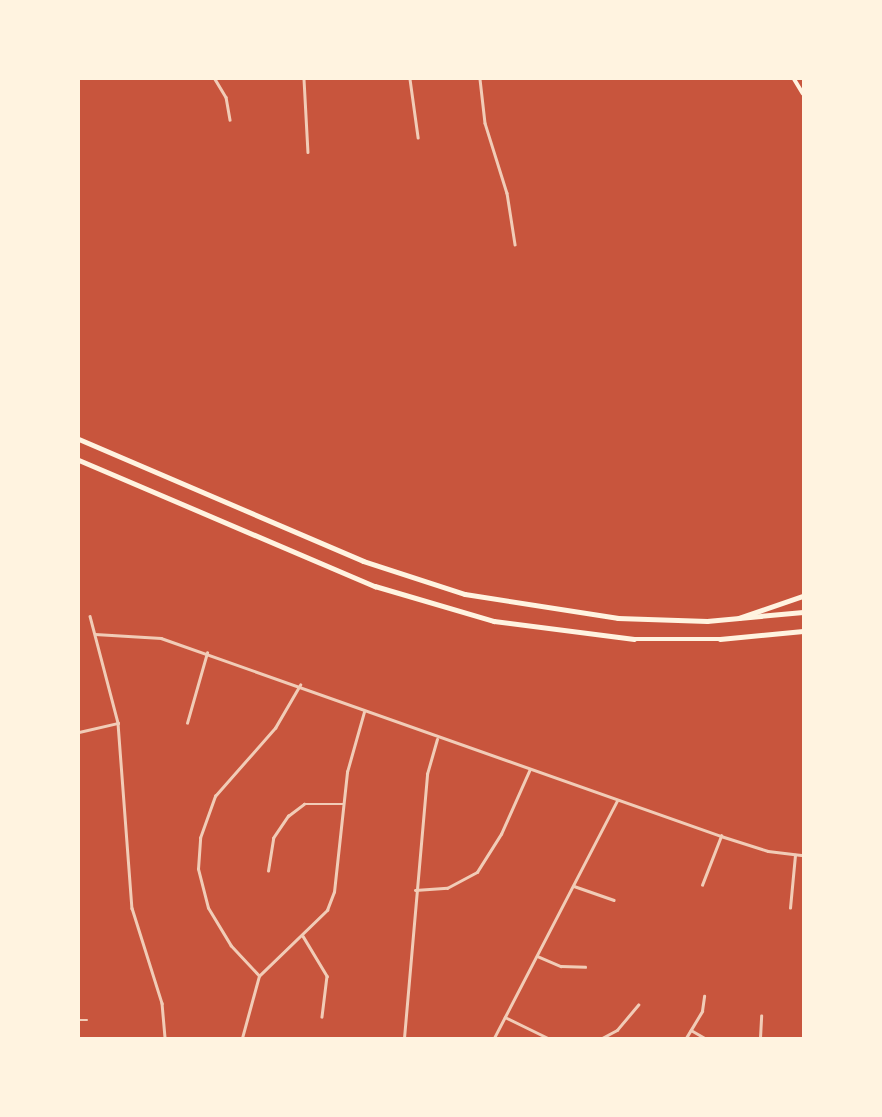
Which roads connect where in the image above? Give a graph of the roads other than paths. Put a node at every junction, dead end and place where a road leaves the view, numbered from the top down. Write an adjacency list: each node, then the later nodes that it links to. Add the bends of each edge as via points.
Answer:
1 (215, 79): 7 (street, via 226,97)
2 (304, 79): 9 (street)
3 (410, 79): 8 (street)
4 (480, 79): 10 (street, via 486,128 507,193)
5 (794, 79): 6 (main road)
6 (803, 94)
7 (230, 120)
8 (418, 138)
9 (308, 152)
10 (515, 244)
11 (79, 439): 16 (highway, via 363,561 464,594 603,616)
12 (79, 460): 17 (highway, via 376,586 494,621 634,639 720,639)
13 (803, 596): 16 (highway)
14 (803, 612): 16 (highway)
15 (90, 616): 18 (street)
16 (736, 620)
17 (803, 631)
18 (95, 634): 19 (street, via 142,634); 22 (street)
19 (207, 653): 20 (street); 23 (street)
20 (300, 685): 21 (street); 41 (street, via 275,728 215,796 200,838 198,869 208,908 231,946)
21 (364, 712): 25 (street); 28 (street)
22 (118, 723): 24 (street); 50 (street, via 130,893 162,1003)
23 (187, 723)
24 (79, 732)
25 (437, 739): 26 (street); 35 (street, via 427,774)
26 (529, 771): 27 (street); 35 (street, via 501,834 477,872 447,888)
27 (617, 801): 29 (street); 34 (street)
28 (343, 804): 32 (street, via 304,804 288,816 273,838); 38 (street, via 334,892 327,910)
29 (721, 836): 30 (street); 33 (street)
30 (795, 856): 31 (street); 37 (street)
31 (803, 856)
32 (268, 871)
33 (702, 885)
34 (574, 886): 36 (street); 39 (street)
35 (415, 890): 52 (street)
36 (614, 900)
37 (790, 908)
38 (303, 936): 41 (street); 45 (street, via 327,976)
39 (537, 956): 40 (street, via 561,966); 46 (street)
40 (585, 968)
41 (259, 976): 51 (street)
42 (704, 996): 49 (street)
43 (638, 1005): 55 (street, via 617,1030)
44 (760, 1016): 58 (street)
45 (322, 1017)
46 (505, 1017): 53 (street); 54 (street)
47 (79, 1020): 48 (street)
48 (87, 1020)
49 (691, 1030): 56 (street); 57 (street)
50 (165, 1038)
51 (242, 1038)
52 (404, 1038)
53 (494, 1038)
54 (548, 1038)
55 (602, 1038)
56 (686, 1038)
57 (705, 1038)
58 (760, 1038)

